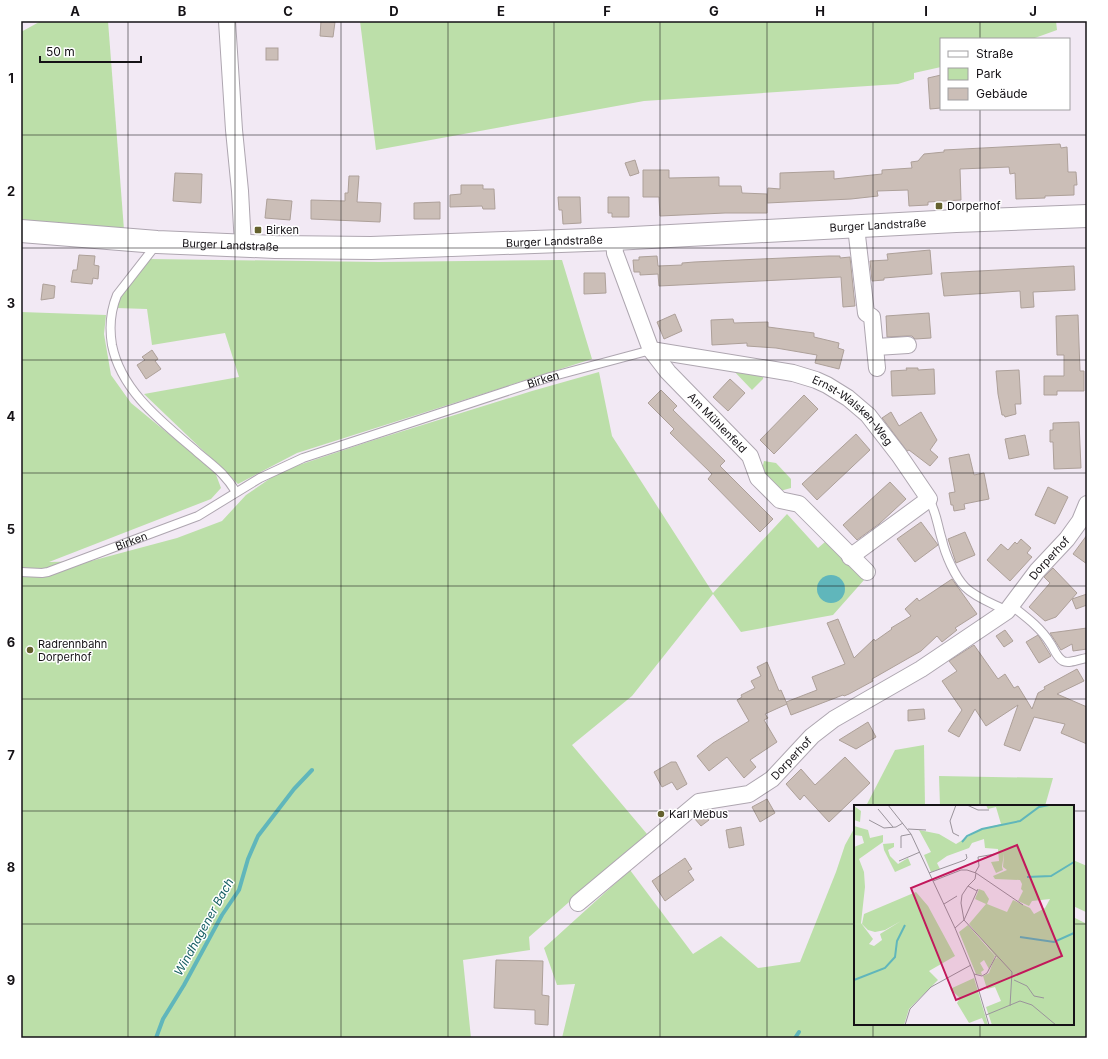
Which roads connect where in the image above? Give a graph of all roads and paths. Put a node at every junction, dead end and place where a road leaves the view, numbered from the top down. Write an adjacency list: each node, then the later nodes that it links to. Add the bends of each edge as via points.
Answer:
1 (227, 21): 7 (street)
2 (1087, 216): 3 (main road, Burger Landstraße)
3 (856, 227): 5 (main road, Burger Landstraße); 9 (street, via 866,313 872,317)
4 (21, 231): 6 (main road, Burger Landstraße)
5 (614, 238): 7 (main road, Burger Landstraße, via 372,248); 10 (street, Am Mühlenfeld, via 615,253)
6 (157, 242): 7 (main road, Burger Landstraße); 12 (lane, via 117,295 110,322 116,360 124,378 140,400 216,466)
7 (243, 246)
8 (908, 345): 9 (street)
9 (876, 347): 11 (street)
10 (651, 350): 12 (lane, Birken, via 550,377 323,451 284,466); 13 (street, Ernst-Walsken-Weg, via 792,373 827,385 868,415); 15 (street, Am Mühlenfeld, via 668,372 750,456 758,478 780,500 799,504)
11 (877, 368)
12 (236, 492): 16 (lane, Birken, via 198,516 172,526 48,572)
13 (929, 500): 15 (street); 18 (lane, via 935,511 942,542 953,569 962,582 971,592)
14 (1087, 504): 18 (street, Dorperhof, via 1067,539)
15 (850, 557): 17 (street, Am Mühlenfeld)
16 (21, 572)
17 (867, 572)
18 (1010, 608): 19 (lane, via 1041,630 1063,661); 20 (street, Dorperhof, via 921,669 834,719 812,736 772,779 749,794 700,802)
19 (1087, 658)
20 (578, 903)

